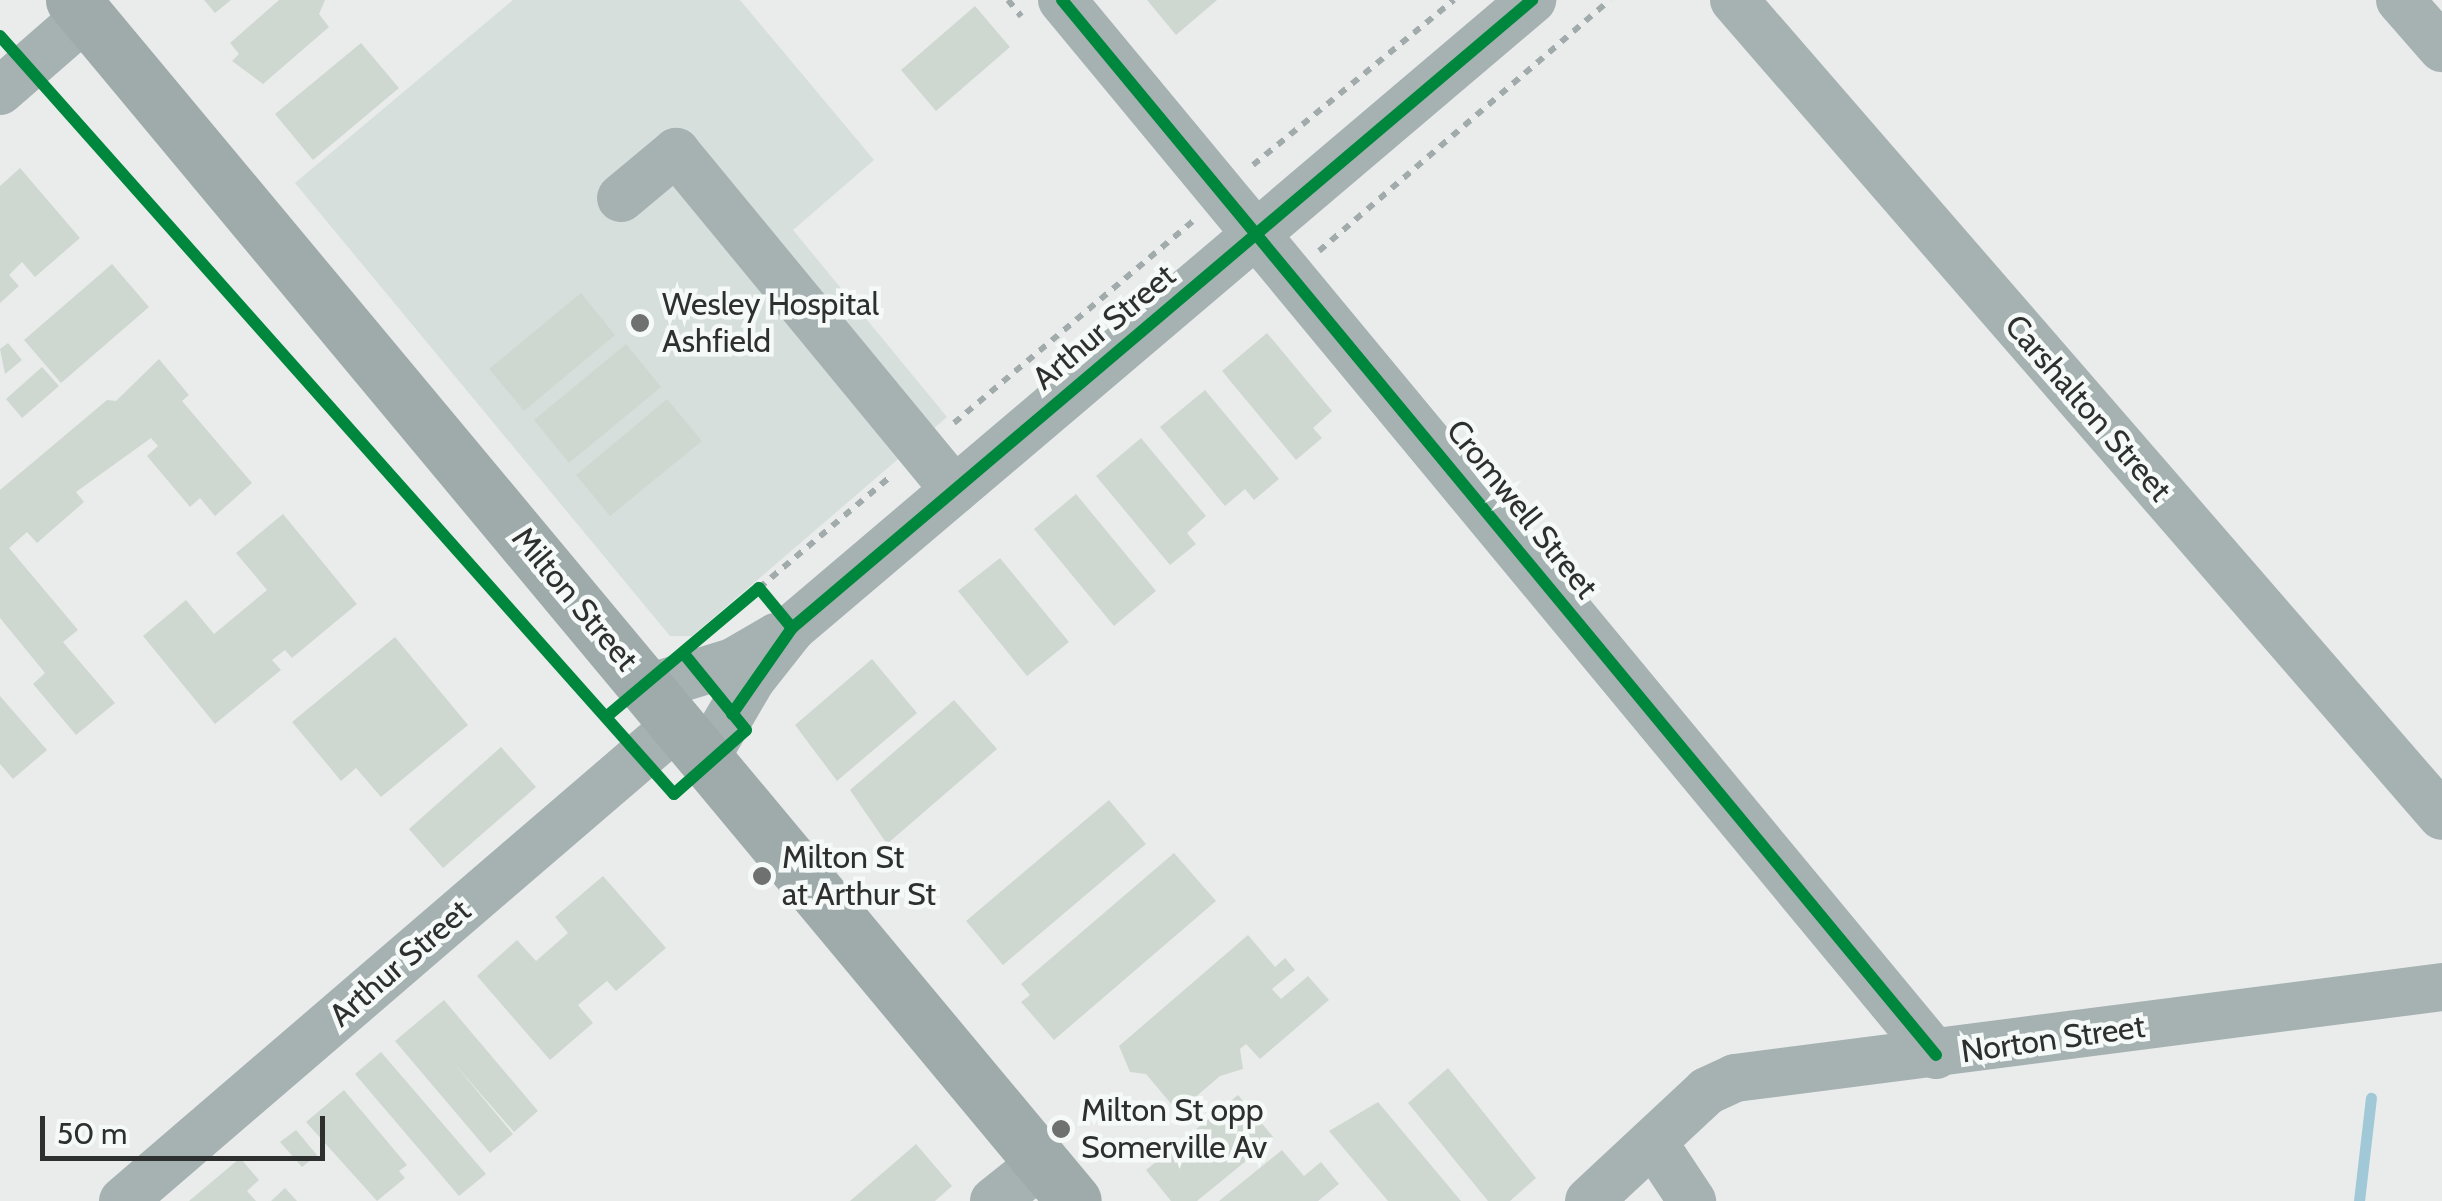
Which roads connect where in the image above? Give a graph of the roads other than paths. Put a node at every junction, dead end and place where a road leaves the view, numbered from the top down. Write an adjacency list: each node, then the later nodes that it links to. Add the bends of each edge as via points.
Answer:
1 (1532, 0): 9 (street, Arthur Street)
2 (1734, 0): 13 (street, Carshalton Street)
3 (2400, 0): 6 (street)
4 (80, 8): 7 (street); 12 (main road, Milton Street)
5 (1047, 15): 9 (street, Cromwell Street)
6 (2442, 48)
7 (0, 91)
8 (621, 198): 10 (street, via 676,152)
9 (1258, 232): 10 (street, Arthur Street); 15 (street, Cromwell Street)
10 (955, 490): 11 (street, Arthur Street)
11 (792, 628): 12 (street, Arthur Street, via 733,662); 12 (street, Arthur Street, via 750,680)
12 (677, 724): 17 (main road, Milton Street); 18 (street, Arthur Street)
13 (2442, 816)
14 (2442, 987): 15 (street, Norton Street)
15 (1936, 1054): 16 (street, Norton Street, via 1720,1082)
16 (1653, 1142): 20 (street, Norton Street); 21 (street)
17 (1058, 1182): 19 (street)
18 (123, 1201)
19 (994, 1201)
20 (1589, 1201)
21 (1692, 1201)

